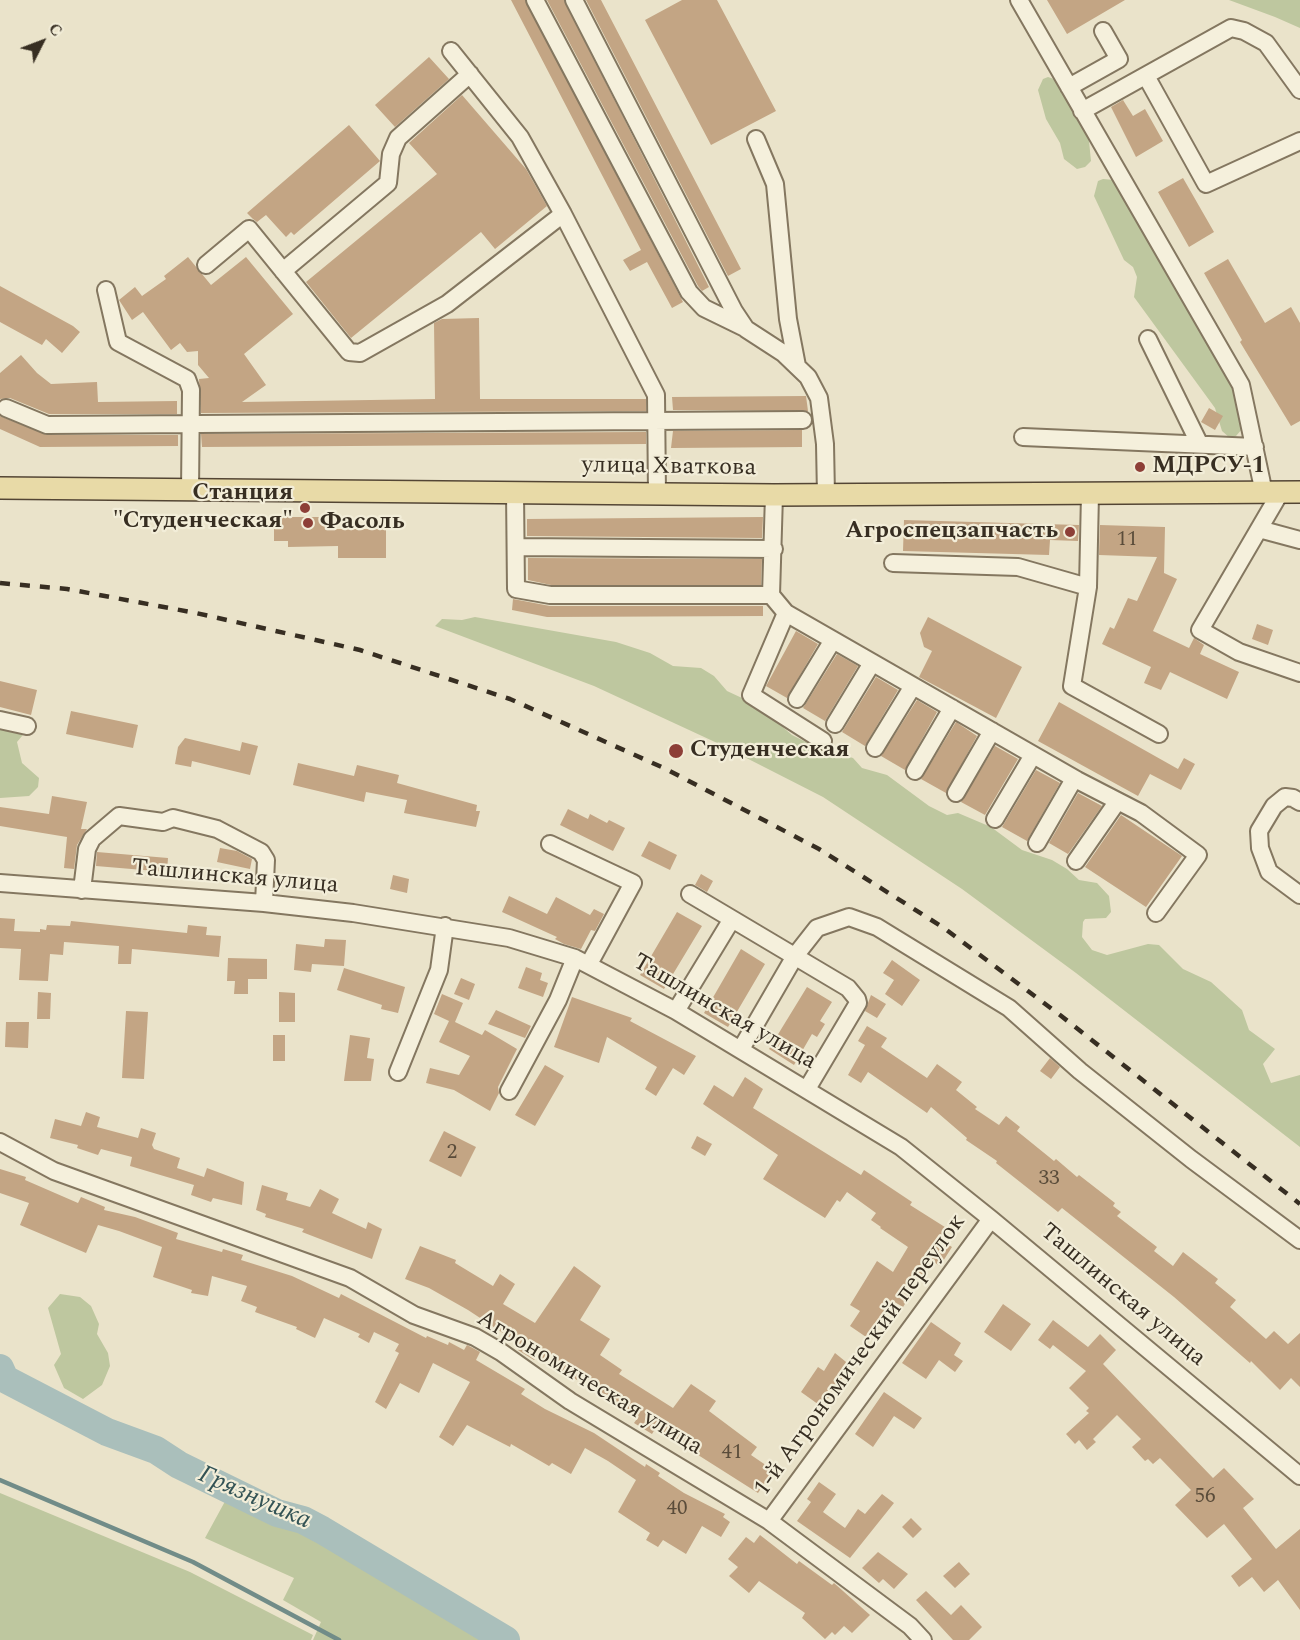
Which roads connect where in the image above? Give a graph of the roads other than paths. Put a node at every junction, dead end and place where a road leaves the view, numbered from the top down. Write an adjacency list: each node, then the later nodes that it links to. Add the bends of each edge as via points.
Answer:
1 (535, 0): 17 (street, via 689,292 704,308)
2 (574, 0): 17 (street)
3 (1019, 0): 8 (street)
4 (1103, 31): 8 (street, via 1119,59)
5 (451, 51): 6 (street)
6 (470, 74): 13 (street, via 520,137); 15 (street, via 398,138 391,154 388,183)
7 (1146, 76): 9 (street, via 1231,28 1266,43); 10 (street); 12 (street, via 1206,184)
8 (1069, 87): 10 (street)
9 (1300, 90)
10 (1082, 111): 26 (street, via 1241,385)
11 (756, 139): 19 (street, via 775,184 788,319)
12 (1300, 141)
13 (563, 214): 15 (street, via 447,304 360,353 349,352); 22 (street, via 656,396)
14 (206, 265): 15 (street, via 249,229)
15 (283, 271)
16 (106, 290): 23 (street, via 118,342 187,379 191,390)
17 (746, 329): 19 (street)
18 (1148, 339): 25 (street)
19 (797, 366): 34 (street, via 808,376 819,398)
20 (6, 408): 23 (street, via 46,424)
21 (803, 420): 22 (street)
22 (657, 421): 23 (street); 31 (street)
23 (191, 424): 28 (street)
24 (1023, 437): 25 (street)
25 (1199, 443): 26 (street)
26 (1255, 447): 30 (street)
27 (0, 488): 28 (main road, улица Хваткова)
28 (190, 491): 29 (main road, улица Хваткова)
29 (515, 492): 31 (main road, улица Хваткова); 37 (street)
30 (1281, 493): 32 (main road, улица Хваткова); 35 (street)
31 (657, 494): 33 (main road, улица Хваткова)
32 (1090, 494): 34 (main road, улица Хваткова); 40 (street)
33 (774, 495): 34 (main road, улица Хваткова); 38 (street)
34 (826, 495)
35 (1260, 529): 36 (street); 45 (street, via 1200,630 1239,652)
36 (1300, 540)
37 (516, 547): 38 (street); 41 (street, via 516,589 550,595)
38 (774, 549): 41 (street)
39 (893, 563): 40 (street, via 1018,567)
40 (1088, 587): 53 (street, via 1072,686)
41 (771, 595): 42 (street)
42 (786, 613): 43 (street); 54 (street, via 751,695)
43 (833, 640): 44 (street); 47 (street)
44 (872, 663): 46 (street); 50 (street)
45 (1300, 673)
46 (913, 686): 48 (street); 55 (street)
47 (797, 699)
48 (952, 708): 52 (street); 57 (street)
49 (0, 720): 51 (street)
50 (835, 724)
51 (27, 726)
52 (992, 731): 56 (street); 59 (street)
53 (1159, 734)
54 (822, 741)
55 (875, 748)
56 (1033, 755): 58 (street); 62 (street)
57 (915, 771)
58 (1074, 778): 60 (street); 63 (street)
59 (956, 793)
60 (1117, 802): 65 (street); 71 (street, via 1141,813 1198,855)
61 (1300, 802): 69 (street, via 1285,797 1274,806 1259,831 1260,848 1269,872)
62 (995, 819)
63 (1037, 843)
64 (550, 844): 75 (street, via 633,883)
65 (1076, 861)
66 (0, 883): 67 (street, Ташлинская улица)
67 (82, 890): 70 (street, Ташлинская улица); 70 (street, via 87,849 92,839 119,816 163,822 172,818 217,829 261,852 266,860)
68 (690, 894): 72 (street)
69 (1300, 895)
70 (264, 903): 73 (street, Ташлинская улица)
71 (1156, 913)
72 (732, 919): 74 (street); 76 (street)
73 (445, 926): 75 (street, Ташлинская улица, via 509,938); 78 (street, via 439,970)
74 (795, 956): 77 (street); 79 (street, via 848,988 858,1003); 83 (street, via 818,928 849,916 877,927 1009,1008 1080,1071)
75 (582, 961): 76 (street, Ташлинская улица); 80 (street)
76 (676, 1011): 77 (street, Ташлинская улица)
77 (741, 1049): 79 (street, Ташлинская улица)
78 (398, 1072)
79 (807, 1089): 82 (street, Ташлинская улица, via 901,1147)
80 (509, 1092)
81 (0, 1142): 85 (street, Агрономическая улица, via 54,1170 350,1278 414,1315 475,1337 570,1401)
82 (992, 1219): 84 (street, Ташлинская улица); 85 (street, 1-й Агрономический переулок)
83 (1300, 1240)
84 (1300, 1476)
85 (769, 1521): 86 (street, Агрономическая улица, via 910,1626)
86 (923, 1640)

